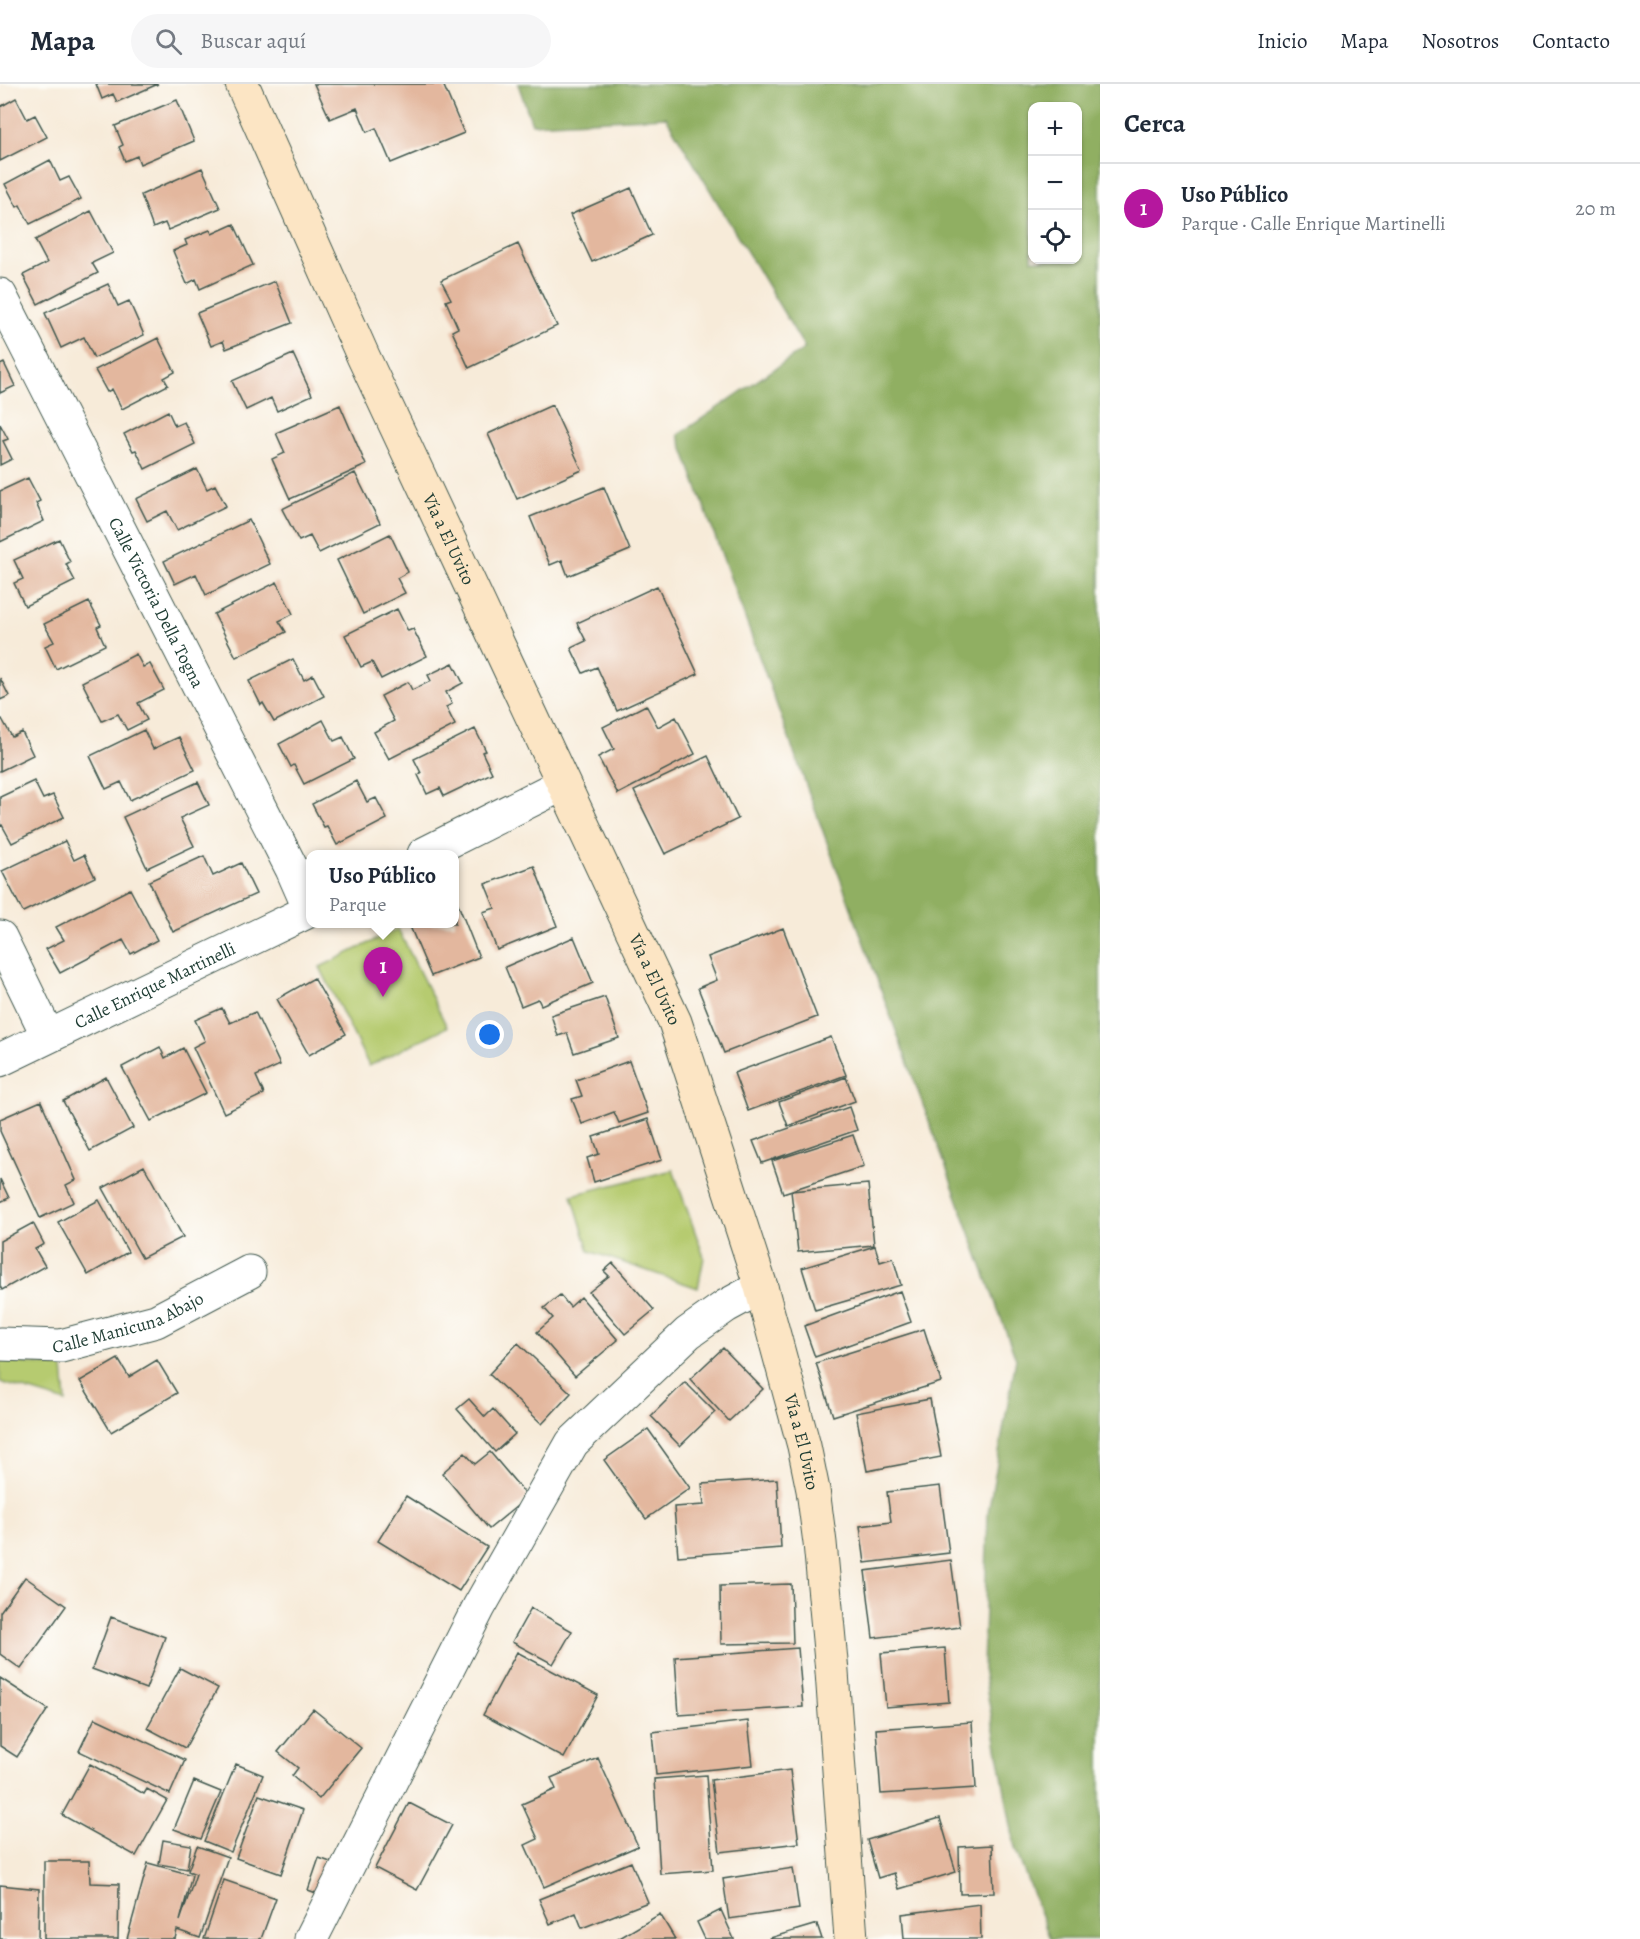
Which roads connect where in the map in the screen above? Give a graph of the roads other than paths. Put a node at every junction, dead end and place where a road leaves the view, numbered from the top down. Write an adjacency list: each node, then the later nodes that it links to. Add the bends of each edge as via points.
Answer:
1 (242, 84): 3 (street, Vía a El Uvito, via 363,356)
2 (0, 295): 5 (street, Calle Victoria Della Togna)
3 (563, 784): 4 (street); 11 (street, Vía a El Uvito, via 675,1022)
4 (434, 850)
5 (306, 901)
6 (306, 912): 8 (street, Calle Enrique Martinelli)
7 (0, 937): 8 (street)
8 (48, 1036): 9 (street, Calle Enrique Martinelli)
9 (0, 1060)
10 (249, 1272): 12 (street, Calle Manicuna Abajo, via 156,1321 61,1346)
11 (761, 1287): 13 (street, via 688,1333 572,1443 479,1607); 14 (street, Vía a El Uvito, via 804,1446 814,1501 832,1672)
12 (0, 1344)
13 (311, 1939)
14 (851, 1939)

